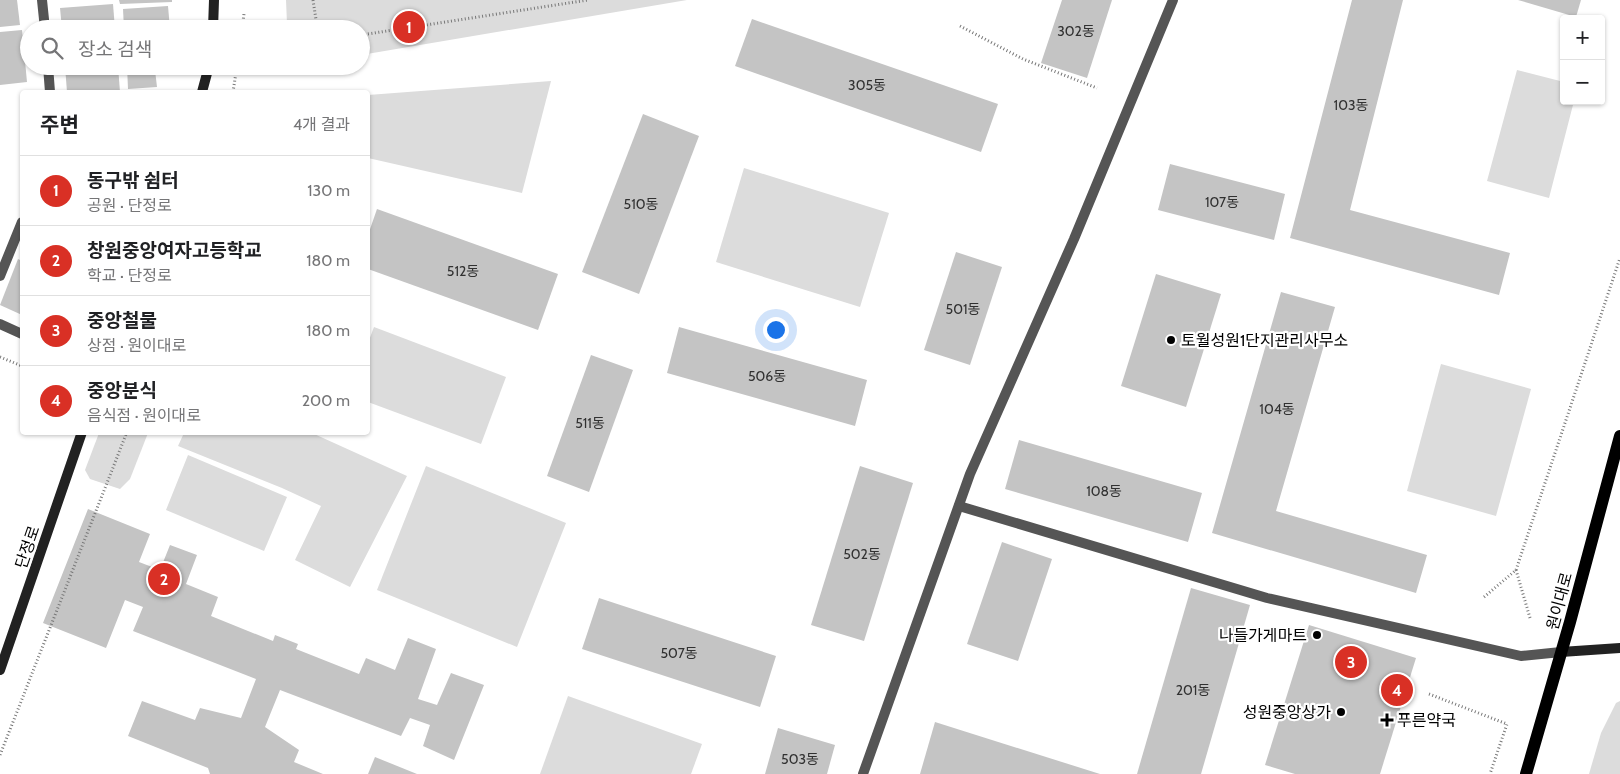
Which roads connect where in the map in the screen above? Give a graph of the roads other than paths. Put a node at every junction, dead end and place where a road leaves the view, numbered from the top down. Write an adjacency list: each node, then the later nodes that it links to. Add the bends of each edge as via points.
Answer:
1 (42, 0): 4 (street)
2 (214, 0): 5 (street)
3 (1173, 0): 16 (street)
4 (43, 20)
5 (213, 20)
6 (49, 75): 8 (street)
7 (207, 75): 9 (street)
8 (50, 90)
9 (203, 90)
10 (20, 227): 11 (street)
11 (0, 276)
12 (0, 324): 13 (street)
13 (20, 333)
14 (81, 435): 19 (street, 단정로)
15 (1620, 436): 18 (main road, 원이대로)
16 (958, 506): 18 (street, via 1267,598 1521,656); 20 (street)
17 (1620, 648): 18 (street)
18 (1561, 652): 21 (main road, 원이대로)
19 (0, 670)
20 (863, 774)
21 (1526, 774)

